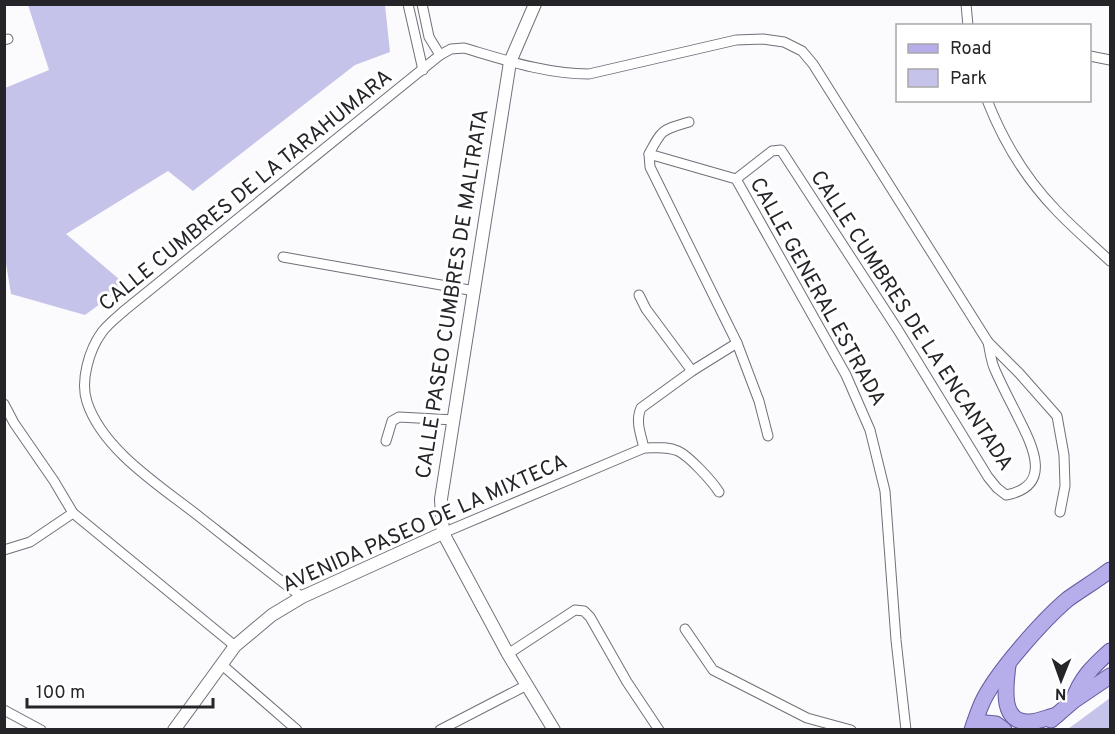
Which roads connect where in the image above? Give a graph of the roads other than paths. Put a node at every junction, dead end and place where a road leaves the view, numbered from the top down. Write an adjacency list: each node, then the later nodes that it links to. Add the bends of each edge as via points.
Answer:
1 (408, 4): 10 (street)
2 (422, 4): 6 (street, via 429,37)
3 (535, 4): 9 (street, CALLE PASEO CUMBRES DE MALTRATA)
4 (966, 4): 5 (street)
5 (968, 24)
6 (440, 55): 9 (street, CALLE CUMBRES DE LA TARAHUMARA, via 464,48); 10 (street, CALLE CUMBRES DE LA TARAHUMARA)
7 (1091, 56): 8 (street)
8 (1110, 60)
9 (510, 62): 17 (street, CALLE PASEO CUMBRES DE MALTRATA); 19 (street, CALLE CUMBRES DE LA ENCANTADA, via 569,74 589,74 736,40 784,42 802,51)
10 (423, 70): 33 (street, CALLE CUMBRES DE LA TARAHUMARA, via 133,303 102,333 89,361 86,400 103,433 142,471)
11 (988, 102): 16 (street, via 1026,174 1056,211)
12 (688, 122): 13 (street, via 664,129)
13 (649, 157): 14 (street, CALLE GENERAL ESTRADA); 20 (street, via 650,167)
14 (736, 179): 19 (street, CALLE CUMBRES DE LA ENCANTADA, via 772,151 781,150 988,477 1006,495 1027,487 1036,463 1032,445 993,367); 53 (street, CALLE GENERAL ESTRADA, via 846,375 870,430 885,491)
15 (283, 257): 17 (street)
16 (1110, 261)
17 (475, 291): 23 (street, CALLE PASEO CUMBRES DE MALTRATA)
18 (639, 295): 21 (street)
19 (988, 342): 28 (street, CALLE CUMBRES DE LA ENCANTADA, via 1057,416 1065,486)
20 (737, 343): 21 (street); 24 (street)
21 (692, 371): 26 (street, via 641,408 638,423)
22 (4, 404): 29 (street)
23 (454, 420): 25 (street, via 399,417 392,421); 30 (street, CALLE PASEO CUMBRES DE MALTRATA, via 441,499)
24 (768, 436)
25 (386, 441)
26 (644, 448): 27 (street, AVENIDA PASEO DE LA MIXTECA, via 680,452); 30 (street, AVENIDA PASEO DE LA MIXTECA)
27 (719, 492)
28 (1060, 512)
29 (73, 513): 31 (street, via 30,542); 35 (street)
30 (443, 533): 33 (street, AVENIDA PASEO DE LA MIXTECA); 37 (street)
31 (4, 550)
32 (1110, 570): 39 (main road, via 1050,615)
33 (302, 597): 35 (street, AVENIDA PASEO DE LA MIXTECA, via 272,615)
34 (685, 628): 52 (street, via 713,670 807,718)
35 (235, 646): 38 (street, AVENIDA PASEO DE LA MIXTECA)
36 (1110, 651): 42 (main road, via 1079,684)
37 (508, 654): 41 (street); 51 (street, via 575,610 584,611)
38 (221, 664): 46 (street, AVENIDA PASEO DE LA MIXTECA); 48 (street)
39 (1008, 665): 44 (main road, via 1006,703 1014,717 1030,722); 45 (main road, via 982,702)
40 (1110, 675): 42 (main road)
41 (527, 685): 49 (street); 50 (street)
42 (1073, 701): 44 (main road)
43 (4, 710): 47 (street)
44 (1057, 715): 55 (main road)
45 (973, 726): 54 (main road, via 996,724)
46 (177, 728)
47 (41, 729)
48 (297, 729)
49 (440, 729)
50 (554, 729)
51 (660, 729)
52 (850, 729)
53 (906, 729)
54 (1004, 729)
55 (1040, 729)

